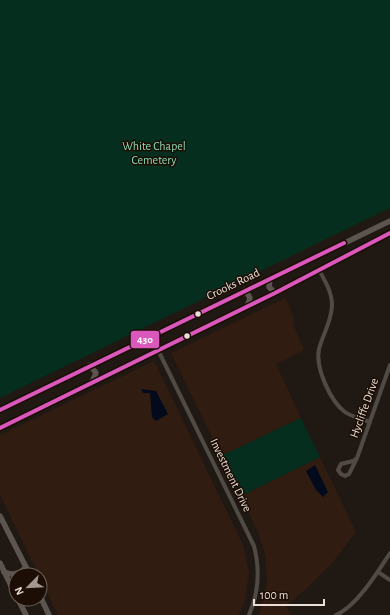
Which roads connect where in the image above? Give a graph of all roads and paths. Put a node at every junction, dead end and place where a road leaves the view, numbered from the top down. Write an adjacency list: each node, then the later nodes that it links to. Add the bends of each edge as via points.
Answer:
1 (390, 221): 3 (main road, Crooks Road)
2 (390, 233): 4 (main road)
3 (358, 236): 4 (main road, via 362,243); 6 (main road, Crooks Road)
4 (359, 249): 5 (main road)
5 (319, 270): 8 (main road); 16 (street, via 332,304 318,354 319,368 340,408 352,416)
6 (270, 278): 7 (main road, Crooks Road); 8 (main road, via 269,287)
7 (245, 290): 9 (main road, via 250,298); 10 (main road, Crooks Road)
8 (275, 293): 9 (main road)
9 (247, 307): 11 (main road)
10 (158, 332): 11 (main road, via 155,340); 12 (main road, Crooks Road)
11 (158, 350): 14 (main road); 29 (street, Investment Drive, via 254,546 258,584)
12 (90, 365): 14 (main road, via 96,373); 15 (main road, Crooks Road)
13 (390, 365): 16 (street, Hycliffe Drive)
14 (92, 382): 17 (main road)
15 (0, 410)
16 (370, 422): 18 (street, Hycliffe Drive)
17 (0, 428)
18 (357, 458): 18 (street, Hycliffe Drive, via 349,474 340,474 338,470 341,464)
19 (0, 516): 22 (main road)
20 (390, 553): 25 (street)
21 (0, 563): 23 (main road)
22 (26, 567)
23 (4, 571): 24 (main road); 26 (main road)
24 (8, 572)
25 (378, 572): 27 (street); 28 (street)
26 (8, 579)
27 (390, 580)
28 (348, 608): 30 (street); 31 (street)
29 (249, 615)
30 (336, 615)
31 (346, 615)

